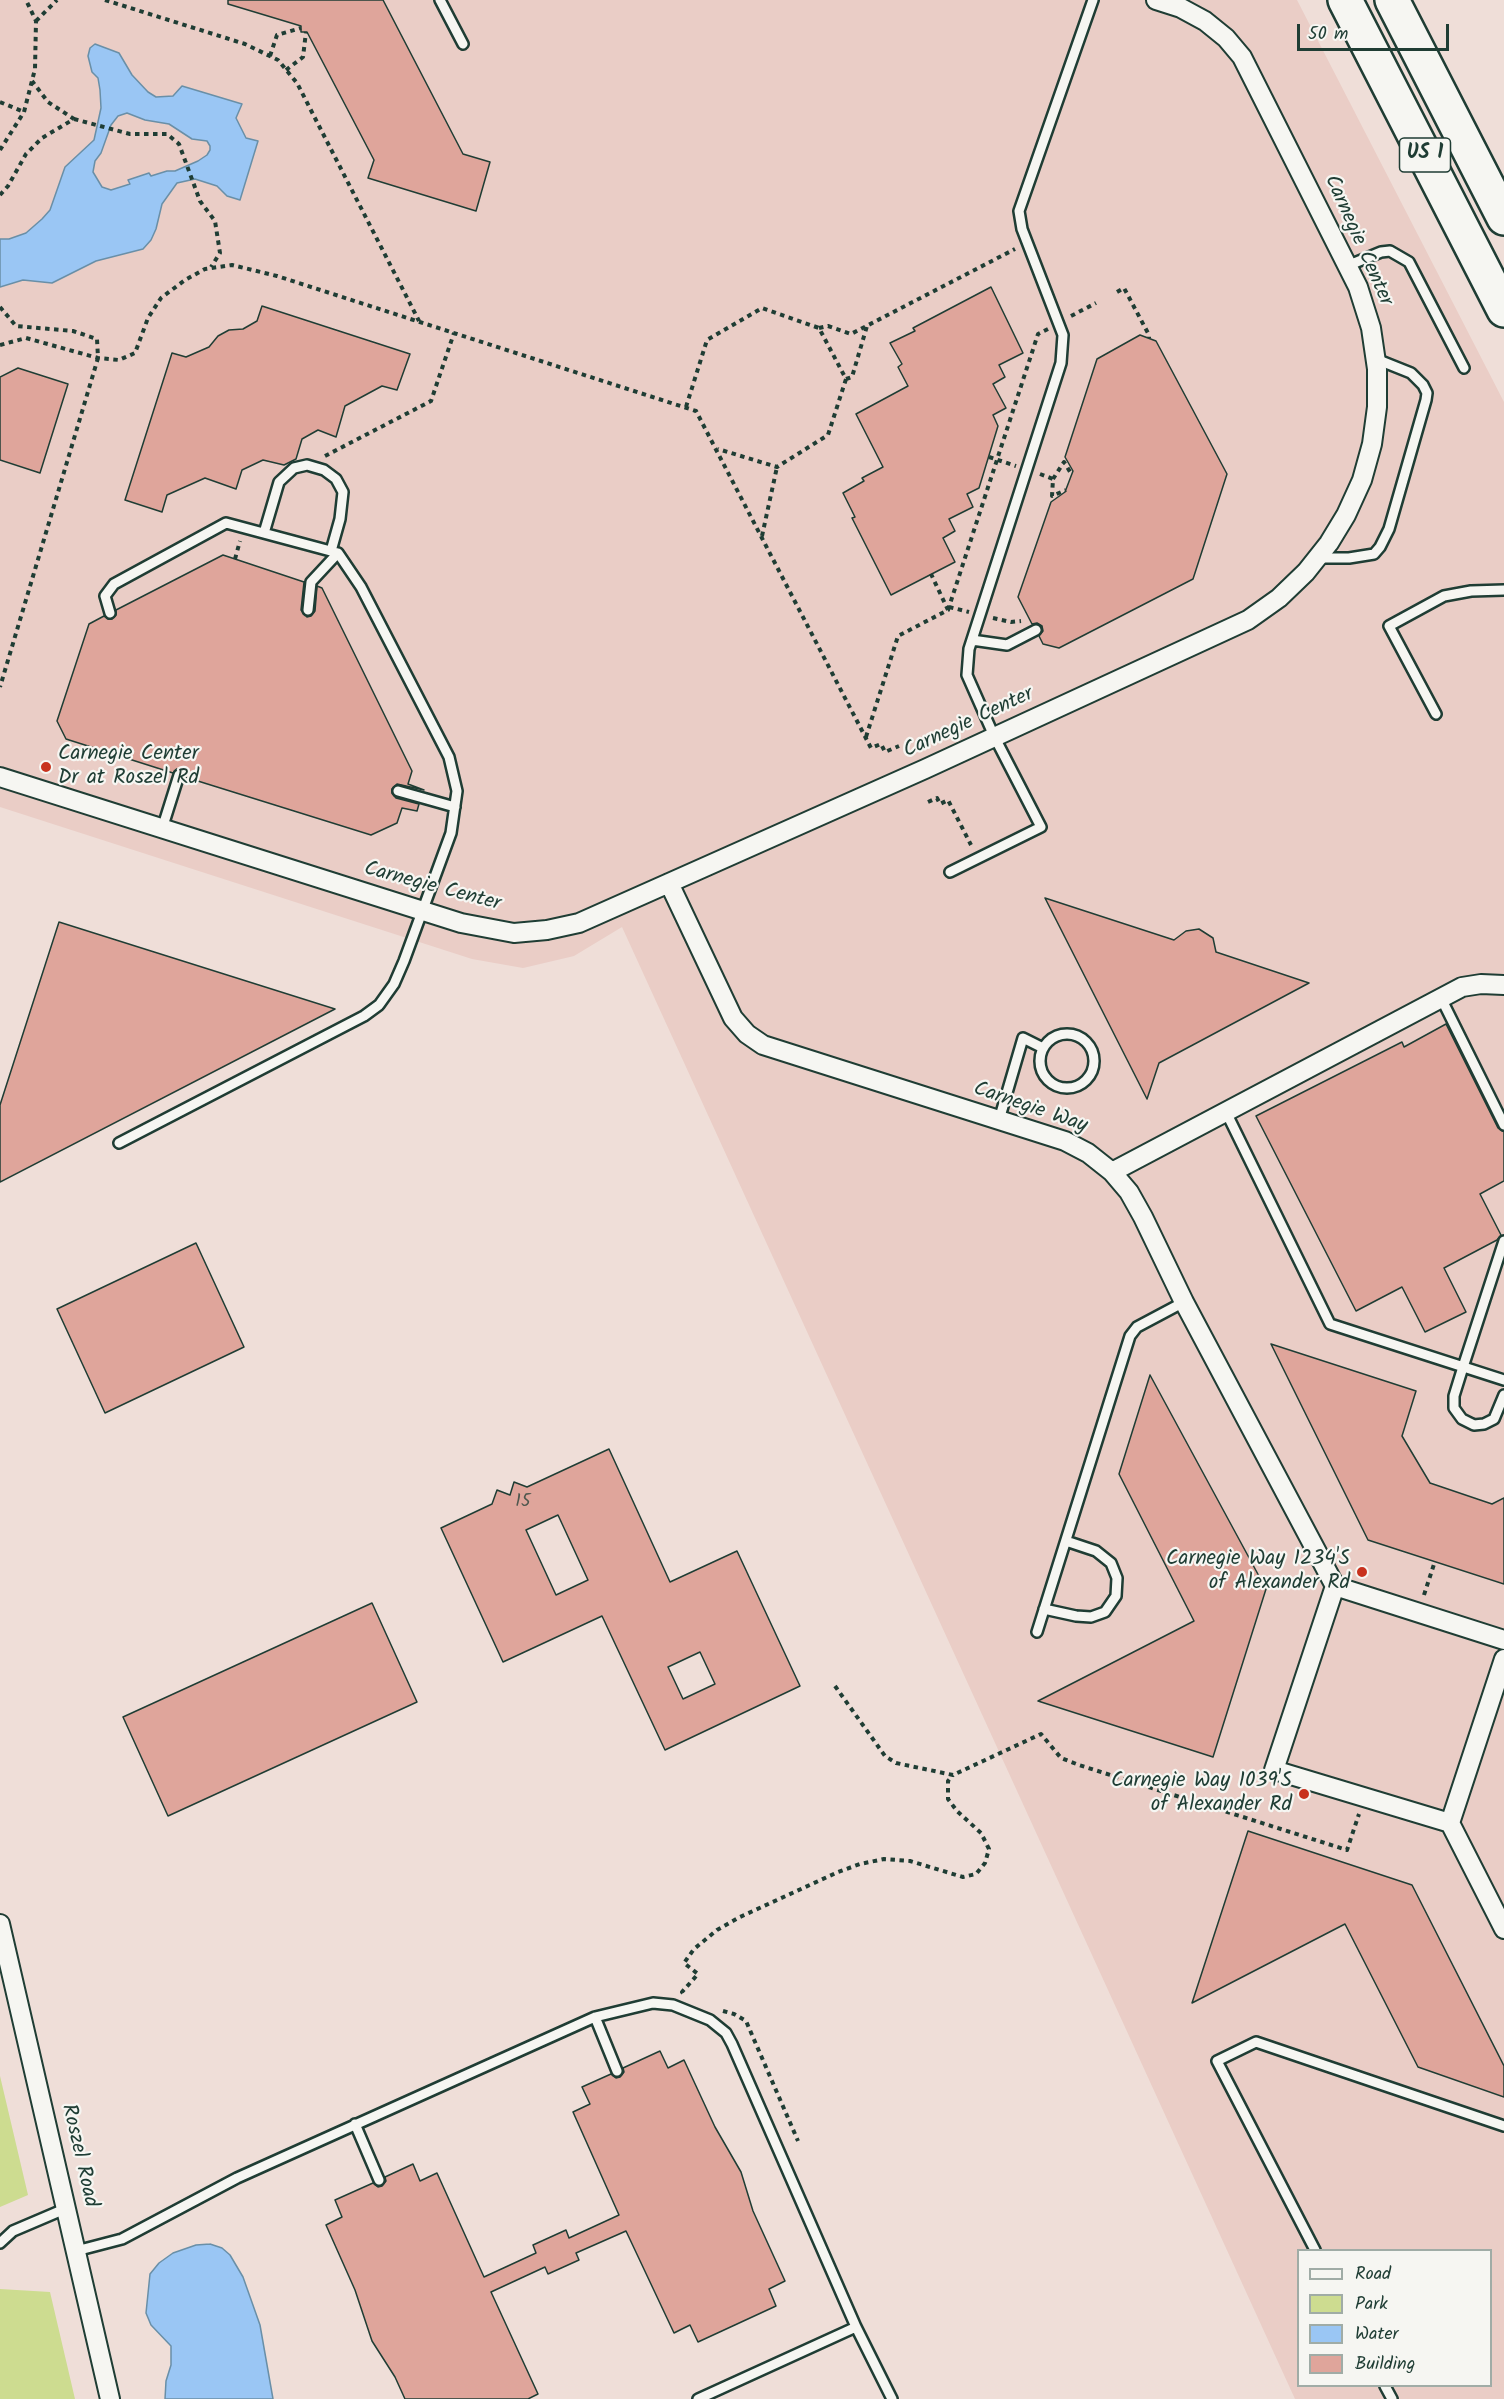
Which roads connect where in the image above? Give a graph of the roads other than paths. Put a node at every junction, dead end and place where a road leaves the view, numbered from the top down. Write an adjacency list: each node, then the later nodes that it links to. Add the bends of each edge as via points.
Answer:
1 (440, 0): 6 (lane)
2 (1092, 0): 19 (lane, via 1019,211 1063,335 1061,363)
3 (1156, 0): 8 (street, Carnegie Center, via 1205,21 1242,57)
4 (1346, 0): 9 (highway, US 1)
5 (1392, 0): 7 (highway, US 1)
6 (463, 44)
7 (1504, 218)
8 (1347, 266): 10 (street, Carnegie Center, via 1371,328); 11 (lane, via 1390,251 1409,262)
9 (1504, 310)
10 (1375, 359): 14 (street, Carnegie Center, via 1377,407 1362,480 1346,515); 14 (lane, via 1411,373 1427,393 1395,507 1385,538 1374,554)
11 (1464, 368)
12 (264, 533): 13 (lane); 13 (lane, via 279,482 294,468 308,465 336,478 343,492); 17 (lane, via 226,523 114,584 105,596)
13 (335, 552): 16 (lane, via 311,582); 25 (lane, via 360,587 449,758 457,791)
14 (1317, 558): 21 (street, Carnegie Center, via 1279,598 1237,625)
15 (1504, 590): 20 (lane, via 1444,596 1389,626)
16 (308, 610)
17 (110, 613)
18 (1036, 630): 19 (lane, via 1007,645)
19 (972, 640): 21 (lane, via 967,675)
20 (1436, 714)
21 (994, 736): 27 (lane, via 1041,827); 28 (street, Carnegie Center)
22 (179, 775): 26 (lane)
23 (0, 777): 26 (street, Carnegie Center)
24 (398, 791): 25 (lane)
25 (455, 807): 29 (lane, via 451,833)
26 (162, 828): 29 (street, Carnegie Center)
27 (950, 872)
28 (669, 883): 29 (street, Carnegie Center, via 579,923 547,930 514,933 482,929); 34 (street, Carnegie Way, via 733,1018 747,1034 777,1050)
29 (421, 911): 36 (lane, via 394,984 379,1005)
30 (1504, 985): 31 (street, via 1462,987)
31 (1441, 998): 33 (street); 35 (lane)
32 (1043, 1048): 32 (lane, via 1057,1036 1075,1035 1083,1039 1093,1054 1092,1072 1072,1088 1055,1086 1040,1065); 34 (lane, via 1023,1038)
33 (1226, 1112): 37 (street); 40 (lane, via 1330,1324)
34 (999, 1120): 37 (street, Carnegie Way, via 1065,1141)
35 (1504, 1125)
36 (119, 1143)
37 (1112, 1172): 39 (street, Carnegie Way, via 1143,1217)
38 (1504, 1241): 40 (lane)
39 (1184, 1302): 43 (lane, via 1137,1327 1130,1336); 44 (street, Carnegie Way)
40 (1463, 1367): 41 (lane); 42 (lane, via 1454,1402 1461,1419 1474,1425 1494,1419)
41 (1504, 1380)
42 (1504, 1395)
43 (1066, 1541): 45 (lane); 45 (lane, via 1096,1551 1111,1563 1117,1578 1116,1596 1105,1612 1091,1617)
44 (1335, 1586): 47 (street); 49 (street, via 1274,1770)
45 (1044, 1609): 46 (lane)
46 (1038, 1632)
47 (1504, 1640)
48 (1504, 1659): 49 (street)
49 (1450, 1822): 51 (street)
50 (0, 1924): 57 (street, Roszel Road)
51 (1504, 1929)
52 (595, 2017): 53 (lane); 54 (lane); 61 (lane, via 663,2004 692,2011 726,2033)
53 (617, 2072)
54 (355, 2124): 56 (lane); 60 (lane, via 237,2178 122,2239)
55 (1504, 2126): 59 (lane, via 1256,2042 1217,2061)
56 (379, 2180)
57 (67, 2208): 58 (lane, via 13,2231); 60 (street, Roszel Road)
58 (0, 2243)
59 (1314, 2249)
60 (76, 2251): 62 (street, Roszel Road)
61 (856, 2327): 63 (lane); 64 (lane)
62 (110, 2399)
63 (698, 2399)
64 (892, 2399)

